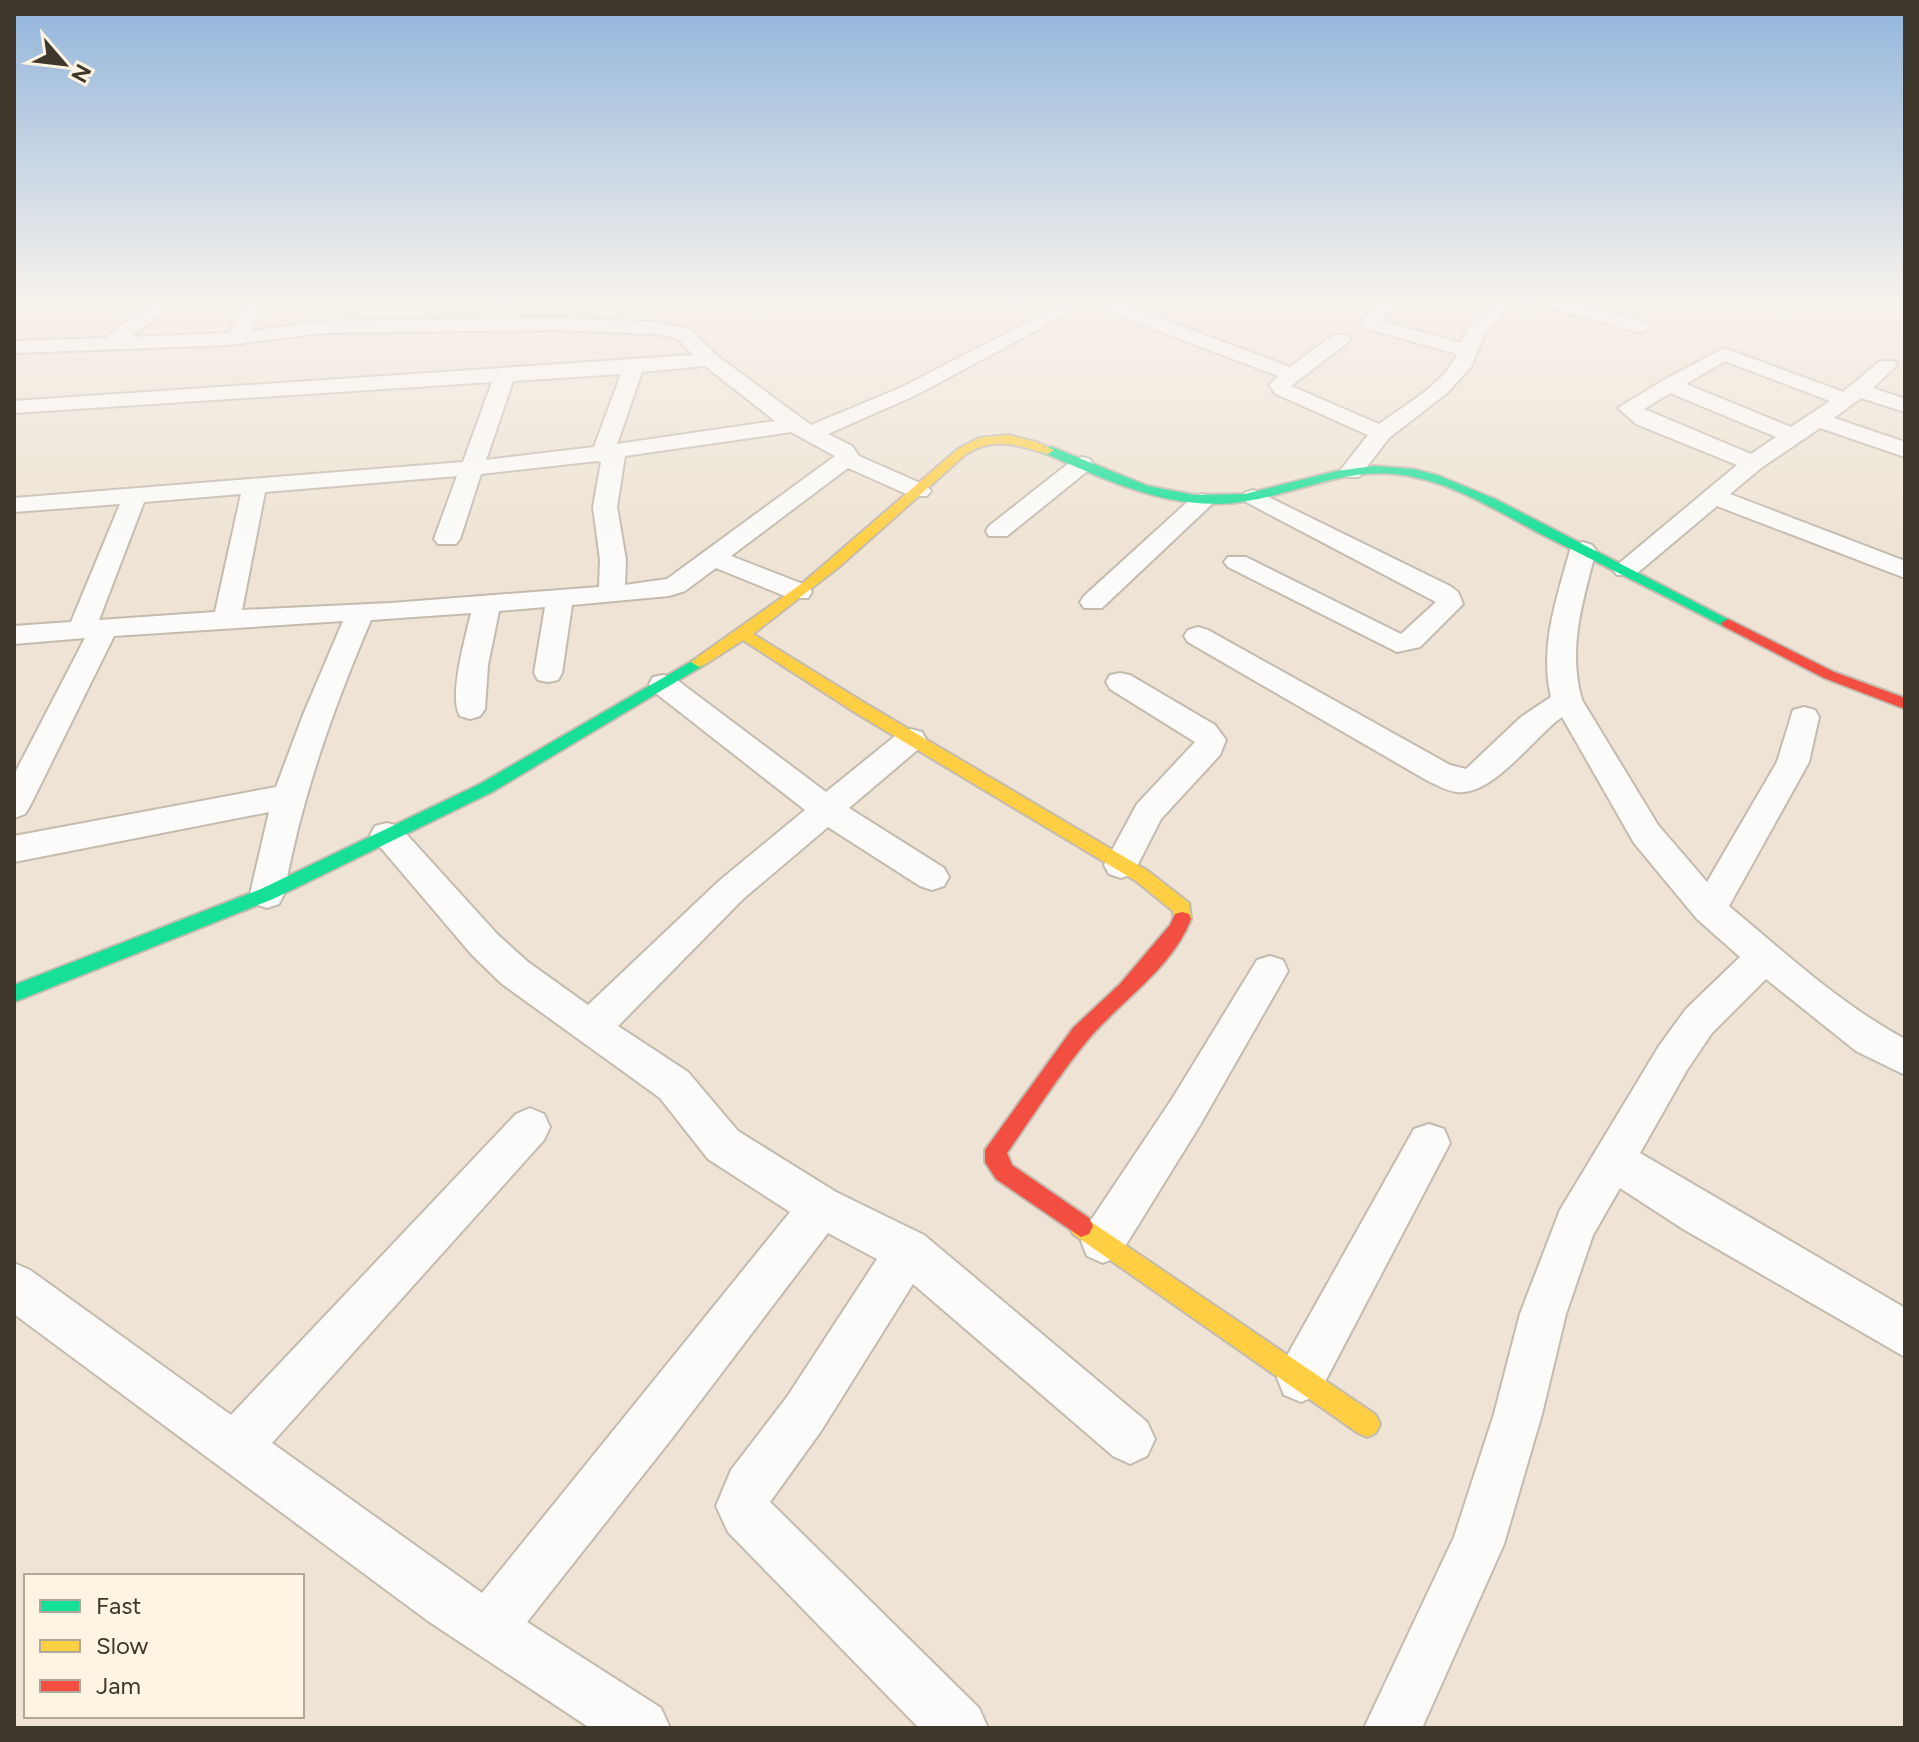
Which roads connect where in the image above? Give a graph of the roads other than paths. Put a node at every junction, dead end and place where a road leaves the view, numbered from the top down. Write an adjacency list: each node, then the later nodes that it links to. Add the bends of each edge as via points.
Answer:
1 (395, 382): 14 (street)
2 (504, 382): 24 (street)
3 (629, 382): 20 (street)
4 (740, 382): 16 (street)
5 (926, 382): 16 (street)
6 (1281, 382): 17 (street, via 1283,390)
7 (1446, 382): 17 (street)
8 (1674, 382): 11 (street)
9 (1813, 382): 12 (street)
10 (1867, 382): 12 (street)
11 (1669, 385): 18 (street); 22 (street, via 1629,410)
12 (1852, 395): 13 (street); 15 (street)
13 (1905, 406)
14 (14, 407)
15 (1818, 420): 18 (street); 19 (street)
16 (802, 429): 20 (street); 21 (street, via 844,451)
17 (1381, 433): 25 (street)
18 (1793, 436): 22 (street)
19 (1905, 450)
20 (608, 454): 24 (street); 41 (street, via 605,507)
21 (846, 459): 27 (street); 36 (street)
22 (1753, 463): 29 (street)
23 (1082, 464): 27 (street, via 1033,445 994,438 955,456); 31 (street, via 1164,494); 33 (street)
24 (470, 469): 26 (street); 34 (street)
25 (1351, 472): 30 (street); 35 (street, via 1425,476)
26 (255, 485): 28 (street); 46 (street)
27 (919, 491): 40 (street)
28 (135, 495): 32 (street); 47 (street)
29 (1714, 496): 38 (street); 39 (street)
30 (1254, 497): 31 (street); 37 (street, via 1441,592 1450,604 1410,641 1397,643)
31 (1202, 501): 43 (street)
32 (14, 505)
33 (998, 531)
34 (447, 539)
35 (1583, 550): 38 (street); 54 (street, via 1559,652)
36 (713, 558): 40 (street); 41 (street, via 668,588)
37 (1237, 562)
38 (1626, 570): 55 (street, via 1840,681)
39 (1905, 570)
40 (799, 592): 49 (street)
41 (612, 593): 42 (street)
42 (560, 597): 44 (street); 51 (street)
43 (1093, 602)
44 (487, 603): 45 (street); 56 (street)
45 (361, 612): 46 (street); 59 (street)
46 (227, 619): 47 (street)
47 (93, 630): 48 (street); 60 (street)
48 (14, 635)
49 (745, 635): 53 (street); 58 (street)
50 (1198, 636): 54 (street, via 1458,781 1475,779 1532,724)
51 (548, 673)
52 (1120, 682): 64 (street, via 1211,740 1148,812)
53 (663, 684): 61 (street); 62 (street, via 486,788)
54 (1567, 700): 67 (street, via 1646,834)
55 (1905, 704)
56 (470, 709)
57 (1804, 717): 67 (street, via 1793,762)
58 (911, 739): 61 (street); 64 (street)
59 (287, 797): 63 (street); 66 (street)
60 (14, 806)
61 (827, 810): 65 (street); 71 (street, via 731,890)
62 (387, 835): 66 (street); 71 (street, via 485,945)
63 (14, 849)
64 (1121, 865): 77 (street, via 1177,902 1182,921 1127,990 1080,1034 994,1156 998,1168)
65 (932, 877)
66 (267, 894): 70 (street)
67 (1709, 909): 68 (street)
68 (1764, 957): 72 (street, via 1870,1039); 75 (street, via 1699,1021)
69 (1270, 971): 77 (street)
70 (14, 994)
71 (590, 1028): 76 (street, via 674,1085 723,1145)
72 (1905, 1058)
73 (530, 1127): 84 (street)
74 (1429, 1143): 81 (street)
75 (1613, 1160): 80 (street); 88 (street, via 1558,1266 1478,1544)
76 (821, 1207): 78 (street); 85 (street)
77 (1103, 1241): 81 (street)
78 (908, 1251): 83 (street); 87 (street, via 742,1506)
79 (14, 1286): 84 (street)
80 (1905, 1334)
81 (1301, 1378): 82 (street)
82 (1367, 1424)
83 (1130, 1439)
84 (235, 1447): 85 (street)
85 (488, 1628): 86 (street)
86 (641, 1728)
87 (959, 1728)
88 (1393, 1728)

